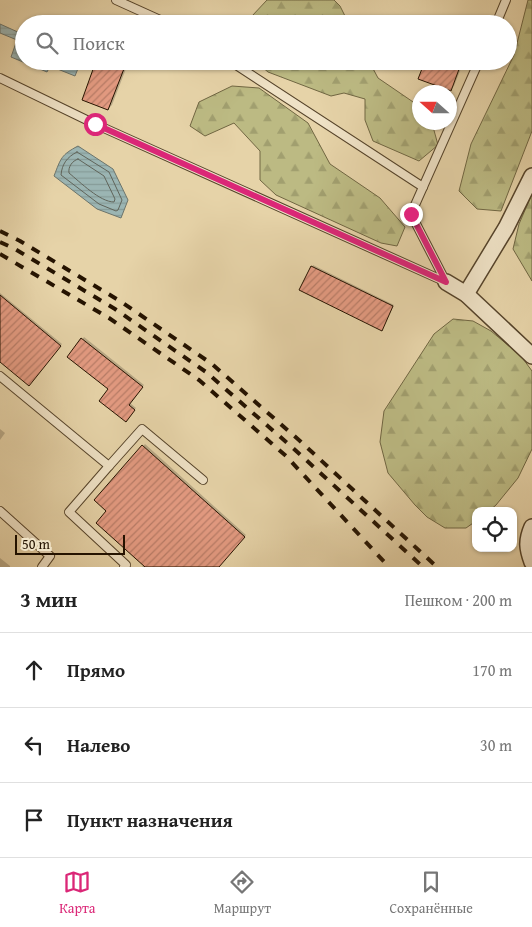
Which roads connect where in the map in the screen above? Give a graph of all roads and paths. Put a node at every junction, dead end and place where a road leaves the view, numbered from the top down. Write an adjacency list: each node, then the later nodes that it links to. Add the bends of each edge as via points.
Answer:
1 (116, 0): 3 (lane)
2 (506, 0): 4 (lane)
3 (149, 15)
4 (500, 15)
5 (244, 70): 9 (lane)
6 (475, 70): 9 (lane)
7 (0, 78): 10 (lane)
8 (532, 176): 11 (street, via 506,228)
9 (423, 187): 10 (lane, via 411,214)
10 (446, 282): 11 (street)
11 (466, 294): 12 (street)
12 (532, 356)
13 (0, 376): 14 (lane)
14 (109, 466): 15 (lane, via 142,429); 20 (lane, via 69,512 126,565)
15 (203, 480)
16 (0, 510): 19 (lane, via 50,556)
17 (532, 527): 18 (street, via 527,550)
18 (532, 562)
19 (42, 567)
20 (124, 567)

